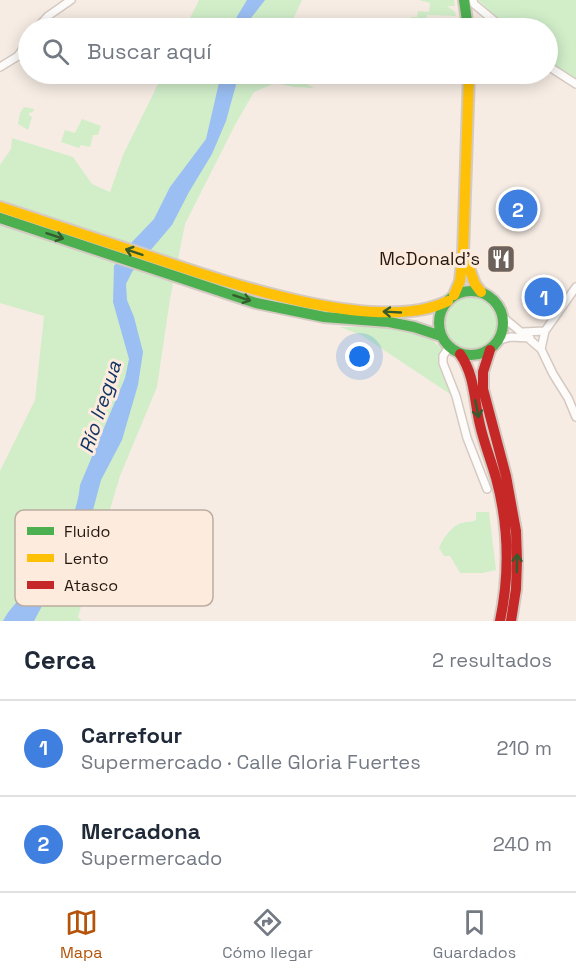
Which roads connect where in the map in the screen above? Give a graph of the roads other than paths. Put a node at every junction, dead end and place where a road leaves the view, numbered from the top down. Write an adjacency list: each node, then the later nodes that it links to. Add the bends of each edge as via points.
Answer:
1 (71, 0): 4 (street)
2 (464, 0): 5 (main road)
3 (473, 0): 6 (street)
4 (46, 18)
5 (467, 18)
6 (491, 18)
7 (18, 56): 8 (street)
8 (0, 67)
9 (558, 72): 11 (street)
10 (469, 84): 14 (main road)
11 (576, 84)
12 (0, 207): 15 (main road, one-way to 12)
13 (0, 218): 15 (main road, one-way to 15)
14 (463, 253): 17 (main road); 18 (main road, via 460,281)
15 (188, 275): 18 (main road, one-way to 15, via 436,308 402,313 322,307); 22 (main road, one-way to 22, via 281,309 406,325)
16 (576, 287): 20 (street)
17 (481, 292): 18 (main road, via 470,291); 19 (main road, via 494,300)
18 (451, 298): 22 (main road, via 440,314)
19 (503, 316): 21 (street); 24 (main road)
20 (545, 331): 21 (street); 26 (street)
21 (523, 332): 23 (street)
22 (441, 336): 25 (main road)
23 (531, 338): 24 (street); 26 (street)
24 (499, 340): 27 (main road)
25 (448, 347): 28 (main road); 32 (street, via 443,363 466,438)
26 (541, 349): 29 (street)
27 (490, 350): 28 (main road, via 478,355); 34 (main road, one-way to 27, via 517,531 483,389 483,372)
28 (460, 354): 33 (main road, one-way to 33, via 467,364 506,525 507,562)
29 (574, 406): 30 (street)
30 (576, 417): 31 (street)
31 (576, 425)
32 (487, 489)
33 (500, 621)
34 (511, 621)

